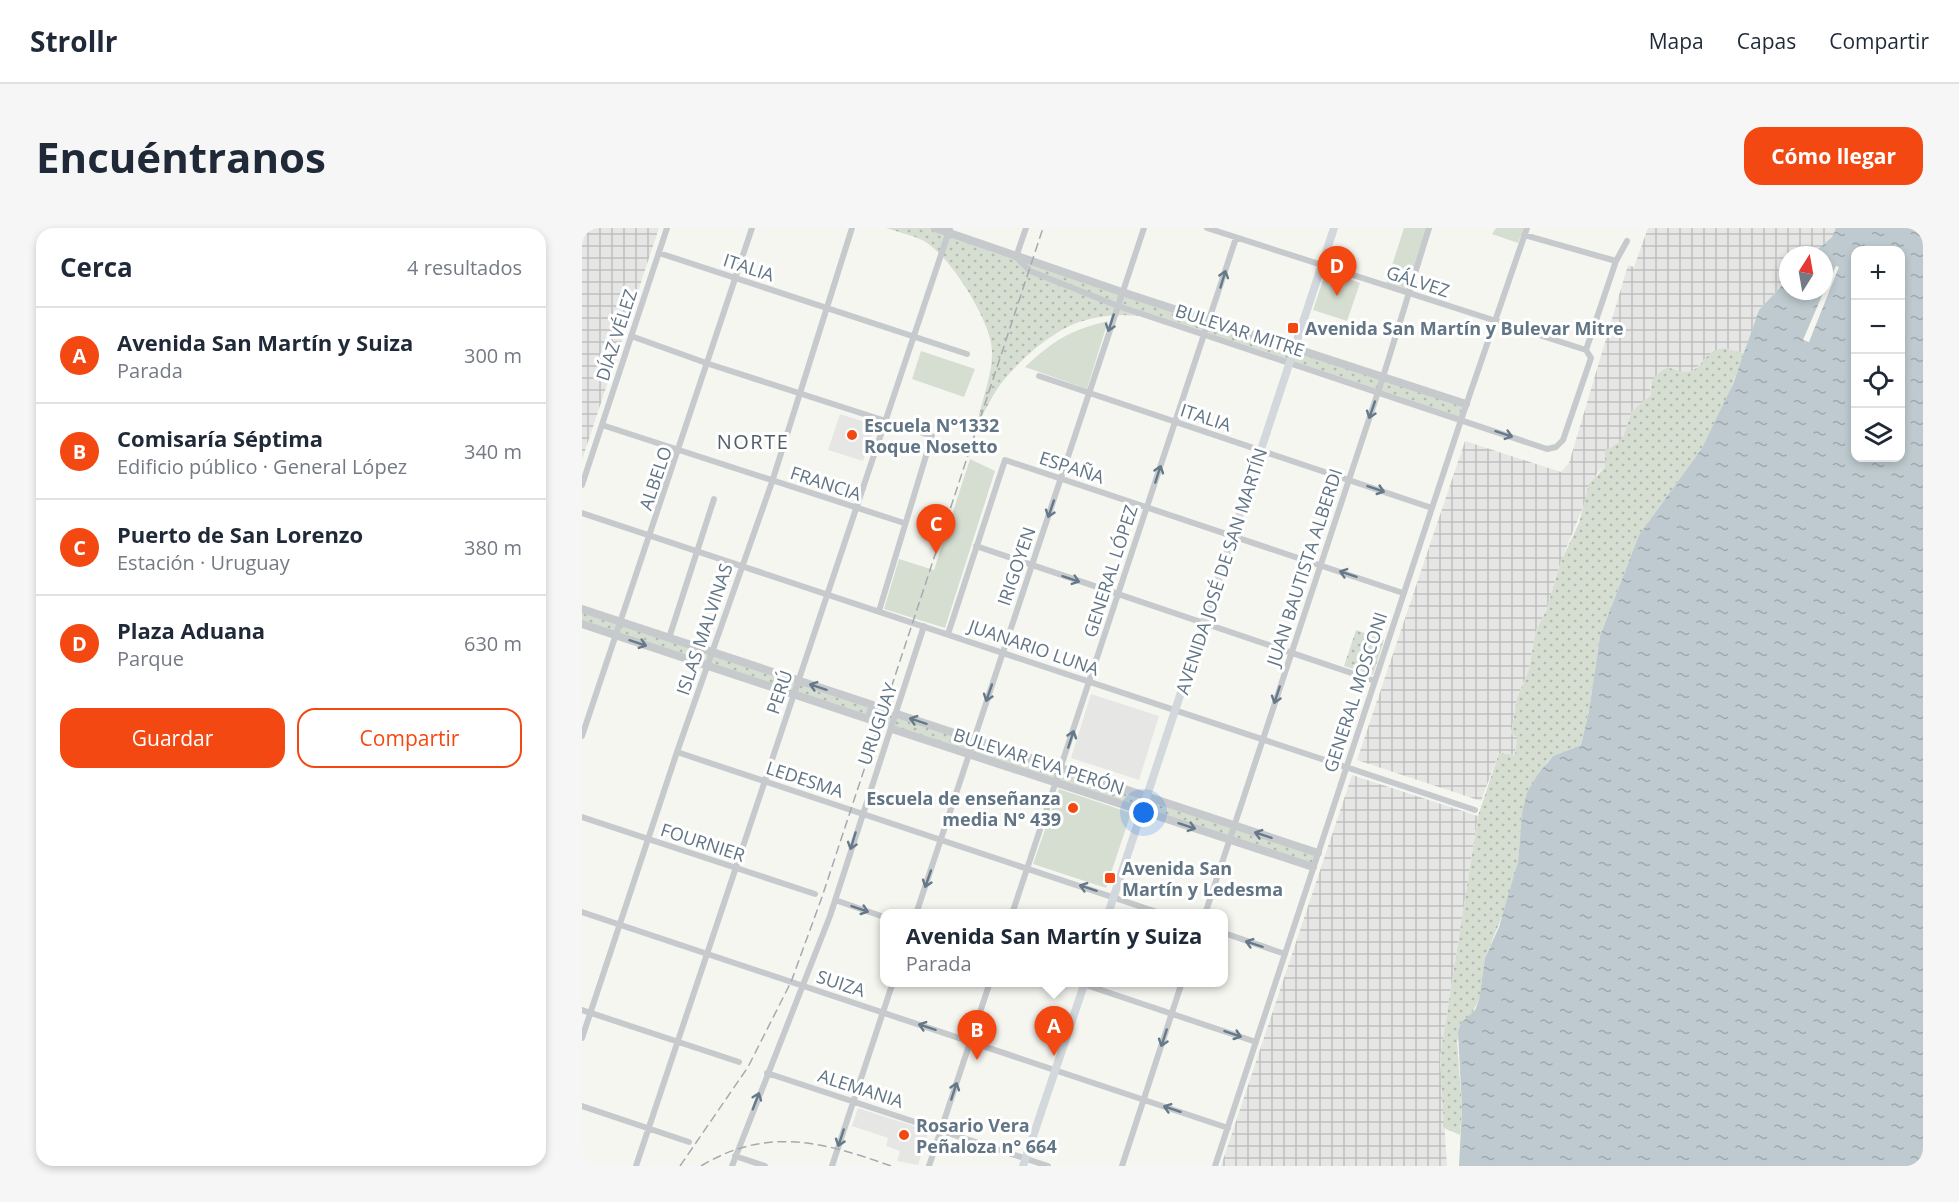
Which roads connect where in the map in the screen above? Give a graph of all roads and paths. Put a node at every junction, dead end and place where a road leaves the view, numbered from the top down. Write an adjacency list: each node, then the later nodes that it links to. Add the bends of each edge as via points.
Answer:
1 (667, 228): 14 (street, DÍAZ VÉLEZ)
2 (752, 228): 18 (street, ALBELO)
3 (852, 228): 22 (street, ISLAS MALVINAS)
4 (935, 228): 10 (street, BULEVAR MITRE)
5 (1026, 228): 15 (street)
6 (1144, 228): 19 (street, IRIGOYEN)
7 (1207, 228): 12 (street, GÁLVEZ)
8 (1335, 228): 17 (main road, AVENIDA JOSÉ DE SAN MARTÍN)
9 (1429, 228): 20 (street, JUAN BAUTISTA ALBERDI)
10 (950, 230): 15 (street, BULEVAR MITRE); 27 (street, PERÚ)
11 (1525, 231): 16 (street); 24 (street, GENERAL MOSCONI)
12 (1236, 238): 17 (street, GÁLVEZ); 23 (street, GENERAL LÓPEZ, one-way to 12)
13 (1627, 241): 16 (street)
14 (659, 253): 18 (street, ITALIA); 26 (street, DÍAZ VÉLEZ)
15 (1016, 257): 19 (street, BULEVAR MITRE); 21 (street, BULEVAR MITRE, via 1030,271)
16 (1616, 261): 29 (street)
17 (1322, 266): 20 (street, GÁLVEZ); 28 (main road, AVENIDA JOSÉ DE SAN MARTÍN)
18 (736, 278): 22 (street, ITALIA); 32 (street, ALBELO)
19 (1122, 292): 21 (street, IRIGOYEN); 23 (street, BULEVAR MITRE)
20 (1408, 294): 24 (street, GÁLVEZ); 34 (street, JUAN BAUTISTA ALBERDI)
21 (1118, 306): 25 (street, BULEVAR MITRE); 37 (street, IRIGOYEN, one-way to 37)
22 (827, 308): 27 (street, ITALIA); 36 (street, ISLAS MALVINAS)
23 (1210, 321): 25 (street, GENERAL LÓPEZ); 28 (street, BULEVAR MITRE)
24 (1493, 321): 29 (street, GÁLVEZ); 38 (street, GENERAL MOSCONI)
25 (1205, 334): 31 (street, BULEVAR MITRE); 41 (street, GENERAL LÓPEZ)
26 (632, 336): 32 (street); 42 (street, DÍAZ VÉLEZ)
27 (914, 336): 30 (street, ITALIA); 40 (street, PERÚ)
28 (1295, 348): 31 (main road, AVENIDA JOSÉ DE SAN MARTÍN); 34 (street, BULEVAR MITRE)
29 (1586, 350): 39 (street, BULEVAR MITRE, one-way to 29, via 1547,449 1556,447 1563,440 1591,358)
30 (967, 354)
31 (1290, 363): 35 (street, BULEVAR MITRE); 43 (main road, AVENIDA JOSÉ DE SAN MARTÍN)
32 (709, 364): 36 (street); 44 (street, ALBELO)
33 (1039, 376): 37 (street, ITALIA)
34 (1383, 378): 35 (street, JUAN BAUTISTA ALBERDI); 38 (street, BULEVAR MITRE)
35 (1378, 391): 39 (street, BULEVAR MITRE); 46 (street, JUAN BAUTISTA ALBERDI, one-way to 46)
36 (799, 393): 40 (street); 47 (street, ISLAS MALVINAS)
37 (1089, 393): 41 (street, ITALIA); 45 (street, IRIGOYEN)
38 (1466, 404): 39 (street, GENERAL MOSCONI)
39 (1461, 420): 51 (street, GENERAL MOSCONI)
40 (886, 421): 52 (street, PERÚ); 54 (street, via 932,436)
41 (1175, 422): 43 (street, ITALIA); 50 (street, GENERAL LÓPEZ, one-way to 41)
42 (602, 425): 44 (street, FRANCIA); 48 (street, DÍAZ VÉLEZ)
43 (1261, 450): 46 (street, ITALIA); 56 (main road, AVENIDA JOSÉ DE SAN MARTÍN)
44 (680, 451): 47 (street, FRANCIA); 55 (street, ALBELO)
45 (1061, 479): 50 (street, ESPAÑA); 57 (street, ESPAÑA, via 1005,460); 61 (street, IRIGOYEN, one-way to 61)
46 (1348, 480): 51 (street, ITALIA, one-way to 51); 59 (street, JUAN BAUTISTA ALBERDI)
47 (772, 482): 52 (street, FRANCIA); 60 (street, ISLAS MALVINAS)
48 (582, 485)
49 (714, 499): 58 (street)
50 (1147, 508): 56 (street, ESPAÑA); 64 (street, GENERAL LÓPEZ)
51 (1432, 508): 62 (street, GENERAL MOSCONI)
52 (856, 509): 54 (street, FRANCIA); 63 (street, PERÚ)
53 (582, 513): 55 (street, JUANARIO LUNA)
54 (904, 523): 66 (street)
55 (651, 536): 58 (street, JUANARIO LUNA); 67 (street, ALBELO)
56 (1233, 536): 59 (street, ESPAÑA); 68 (main road, AVENIDA JOSÉ DE SAN MARTÍN)
57 (976, 546): 61 (street); 71 (street)
58 (697, 551): 60 (street, JUANARIO LUNA); 73 (street)
59 (1320, 565): 62 (street, ESPAÑA, one-way to 59); 76 (street, JUAN BAUTISTA ALBERDI)
60 (742, 566): 63 (street, JUANARIO LUNA); 74 (street, ISLAS MALVINAS)
61 (1031, 566): 64 (street, one-way to 64); 75 (street, IRIGOYEN)
62 (1403, 593): 80 (street, GENERAL MOSCONI)
63 (828, 594): 66 (street, JUANARIO LUNA); 78 (street, PERÚ)
64 (1118, 595): 68 (street); 79 (street, GENERAL LÓPEZ)
65 (582, 609): 67 (street)
66 (879, 611): 70 (street, JUANARIO LUNA)
67 (620, 622): 72 (street, ALBELO); 73 (street)
68 (1204, 623): 76 (street); 82 (main road, AVENIDA JOSÉ DE SAN MARTÍN)
69 (582, 624): 72 (street)
70 (924, 626): 71 (street, JUANARIO LUNA); 83 (street, URUGUAY)
71 (948, 634): 75 (street, JUANARIO LUNA)
72 (615, 636): 77 (street, one-way to 77); 84 (street, ALBELO)
73 (669, 638): 74 (street)
74 (713, 652): 77 (street, ISLAS MALVINAS); 78 (street)
75 (1003, 652): 79 (street, JUANARIO LUNA); 87 (street, IRIGOYEN, one-way to 87)
76 (1291, 653): 80 (street); 88 (street, JUAN BAUTISTA ALBERDI, one-way to 88)
77 (708, 666): 81 (street); 89 (street, ISLAS MALVINAS)
78 (799, 680): 81 (street, PERÚ); 81 (street, one-way to 78, via 868,720 873,705)
79 (1089, 681): 82 (street, JUANARIO LUNA); 92 (street, GENERAL LÓPEZ, one-way to 79)
80 (1375, 681): 91 (street, GENERAL MOSCONI)
81 (794, 695): 93 (street, PERÚ)
82 (1175, 710): 88 (street, JUANARIO LUNA); 95 (main road, AVENIDA JOSÉ DE SAN MARTÍN)
83 (897, 714): 85 (street, URUGUAY); 87 (street, BULEVAR EVA PERÓN, one-way to 83)
84 (584, 721): 86 (street, ALBELO)
85 (892, 729): 90 (street, BULEVAR EVA PERÓN); 98 (street, URUGUAY)
86 (582, 736)
87 (973, 739): 90 (street, IRIGOYEN); 92 (street, BULEVAR EVA PERÓN)
88 (1262, 739): 91 (street, JUANARIO LUNA); 100 (street, JUAN BAUTISTA ALBERDI)
89 (677, 752): 93 (street, LEDESMA); 101 (street, ISLAS MALVINAS)
90 (969, 754): 94 (street, BULEVAR EVA PERÓN); 102 (street, IRIGOYEN)
91 (1347, 767): 96 (street, JUANARIO LUNA); 104 (street, GENERAL MOSCONI)
92 (1061, 768): 94 (street, GENERAL LÓPEZ); 95 (street, BULEVAR EVA PERÓN)
93 (765, 781): 98 (street, LEDESMA); 106 (street, PERÚ)
94 (1056, 783): 97 (street, BULEVAR EVA PERÓN); 107 (street, GENERAL LÓPEZ)
95 (1147, 796): 97 (main road, AVENIDA JOSÉ DE SAN MARTÍN); 100 (street, BULEVAR EVA PERÓN)
96 (1475, 810)
97 (1142, 811): 103 (street, BULEVAR EVA PERÓN, one-way to 103); 109 (main road, AVENIDA JOSÉ DE SAN MARTÍN)
98 (861, 813): 102 (street, LEDESMA); 110 (street, URUGUAY, one-way to 110)
99 (582, 817): 101 (street, FOURNIER)
100 (1234, 825): 103 (street, JUAN BAUTISTA ALBERDI); 104 (street, BULEVAR EVA PERÓN, one-way to 100)
101 (648, 839): 106 (street, FOURNIER); 118 (street, ISLAS MALVINAS)
102 (941, 840): 107 (street, LEDESMA); 111 (street, IRIGOYEN, one-way to 111)
103 (1229, 840): 105 (street, BULEVAR EVA PERÓN); 115 (street, JUAN BAUTISTA ALBERDI)
104 (1318, 853): 105 (street, GENERAL MOSCONI)
105 (1313, 867): 121 (street, GENERAL MOSCONI)
106 (736, 868): 108 (street, FOURNIER); 120 (street, PERÚ)
107 (1027, 868): 109 (street, LEDESMA, one-way to 107); 112 (street, GENERAL LÓPEZ)
108 (815, 894)
109 (1113, 897): 113 (main road, AVENIDA JOSÉ DE SAN MARTÍN); 114 (street, LEDESMA)
110 (835, 900): 117 (street, one-way to 117); 122 (street, URUGUAY)
111 (918, 909)
112 (1014, 909)
113 (1109, 909)
114 (1148, 909)
115 (1207, 909)
116 (582, 912): 118 (street, SUIZA)
117 (880, 915)
118 (620, 925): 120 (street, SUIZA); 130 (street, ISLAS MALVINAS)
119 (1228, 934): 121 (street, one-way to 119)
120 (707, 954): 122 (street, SUIZA); 133 (street, PERÚ)
121 (1285, 954): 135 (street, GENERAL MOSCONI)
122 (801, 986): 129 (street, SUIZA); 138 (street)
123 (891, 987): 129 (street)
124 (988, 987): 134 (street)
125 (1081, 987): 137 (main road)
126 (1094, 987): 131 (street)
127 (1180, 987): 131 (street)
128 (582, 1010): 130 (street)
129 (883, 1012): 134 (street, SUIZA, one-way to 129); 140 (street)
130 (591, 1013): 132 (street, ISLAS MALVINAS); 133 (street)
131 (1172, 1014): 135 (street, one-way to 135); 139 (street, one-way to 139)
132 (582, 1038)
133 (678, 1041): 136 (street); 142 (street, PERÚ)
134 (970, 1042): 137 (street, SUIZA); 144 (street, one-way to 134)
135 (1256, 1042): 143 (street, GENERAL MOSCONI)
136 (739, 1062)
137 (1055, 1070): 139 (street, SUIZA); 147 (main road)
138 (766, 1073): 140 (street, ALEMANIA); 146 (street, one-way to 138)
139 (1144, 1100): 143 (street, SUIZA, one-way to 139); 154 (street)
140 (853, 1102): 144 (street, ALEMANIA); 151 (street, one-way to 151)
141 (582, 1106): 142 (street)
142 (649, 1128): 145 (street); 148 (street, PERÚ)
143 (1228, 1128): 155 (street, GENERAL MOSCONI)
144 (941, 1131): 147 (street, ALEMANIA); 152 (street)
145 (689, 1142)
146 (735, 1156): 149 (street); 150 (street)
147 (1024, 1162): 153 (street, ALEMANIA)
148 (636, 1166)
149 (732, 1166)
150 (765, 1166)
151 (832, 1166)
152 (929, 1166)
153 (1048, 1166)
154 (1122, 1166)
155 (1215, 1166)

